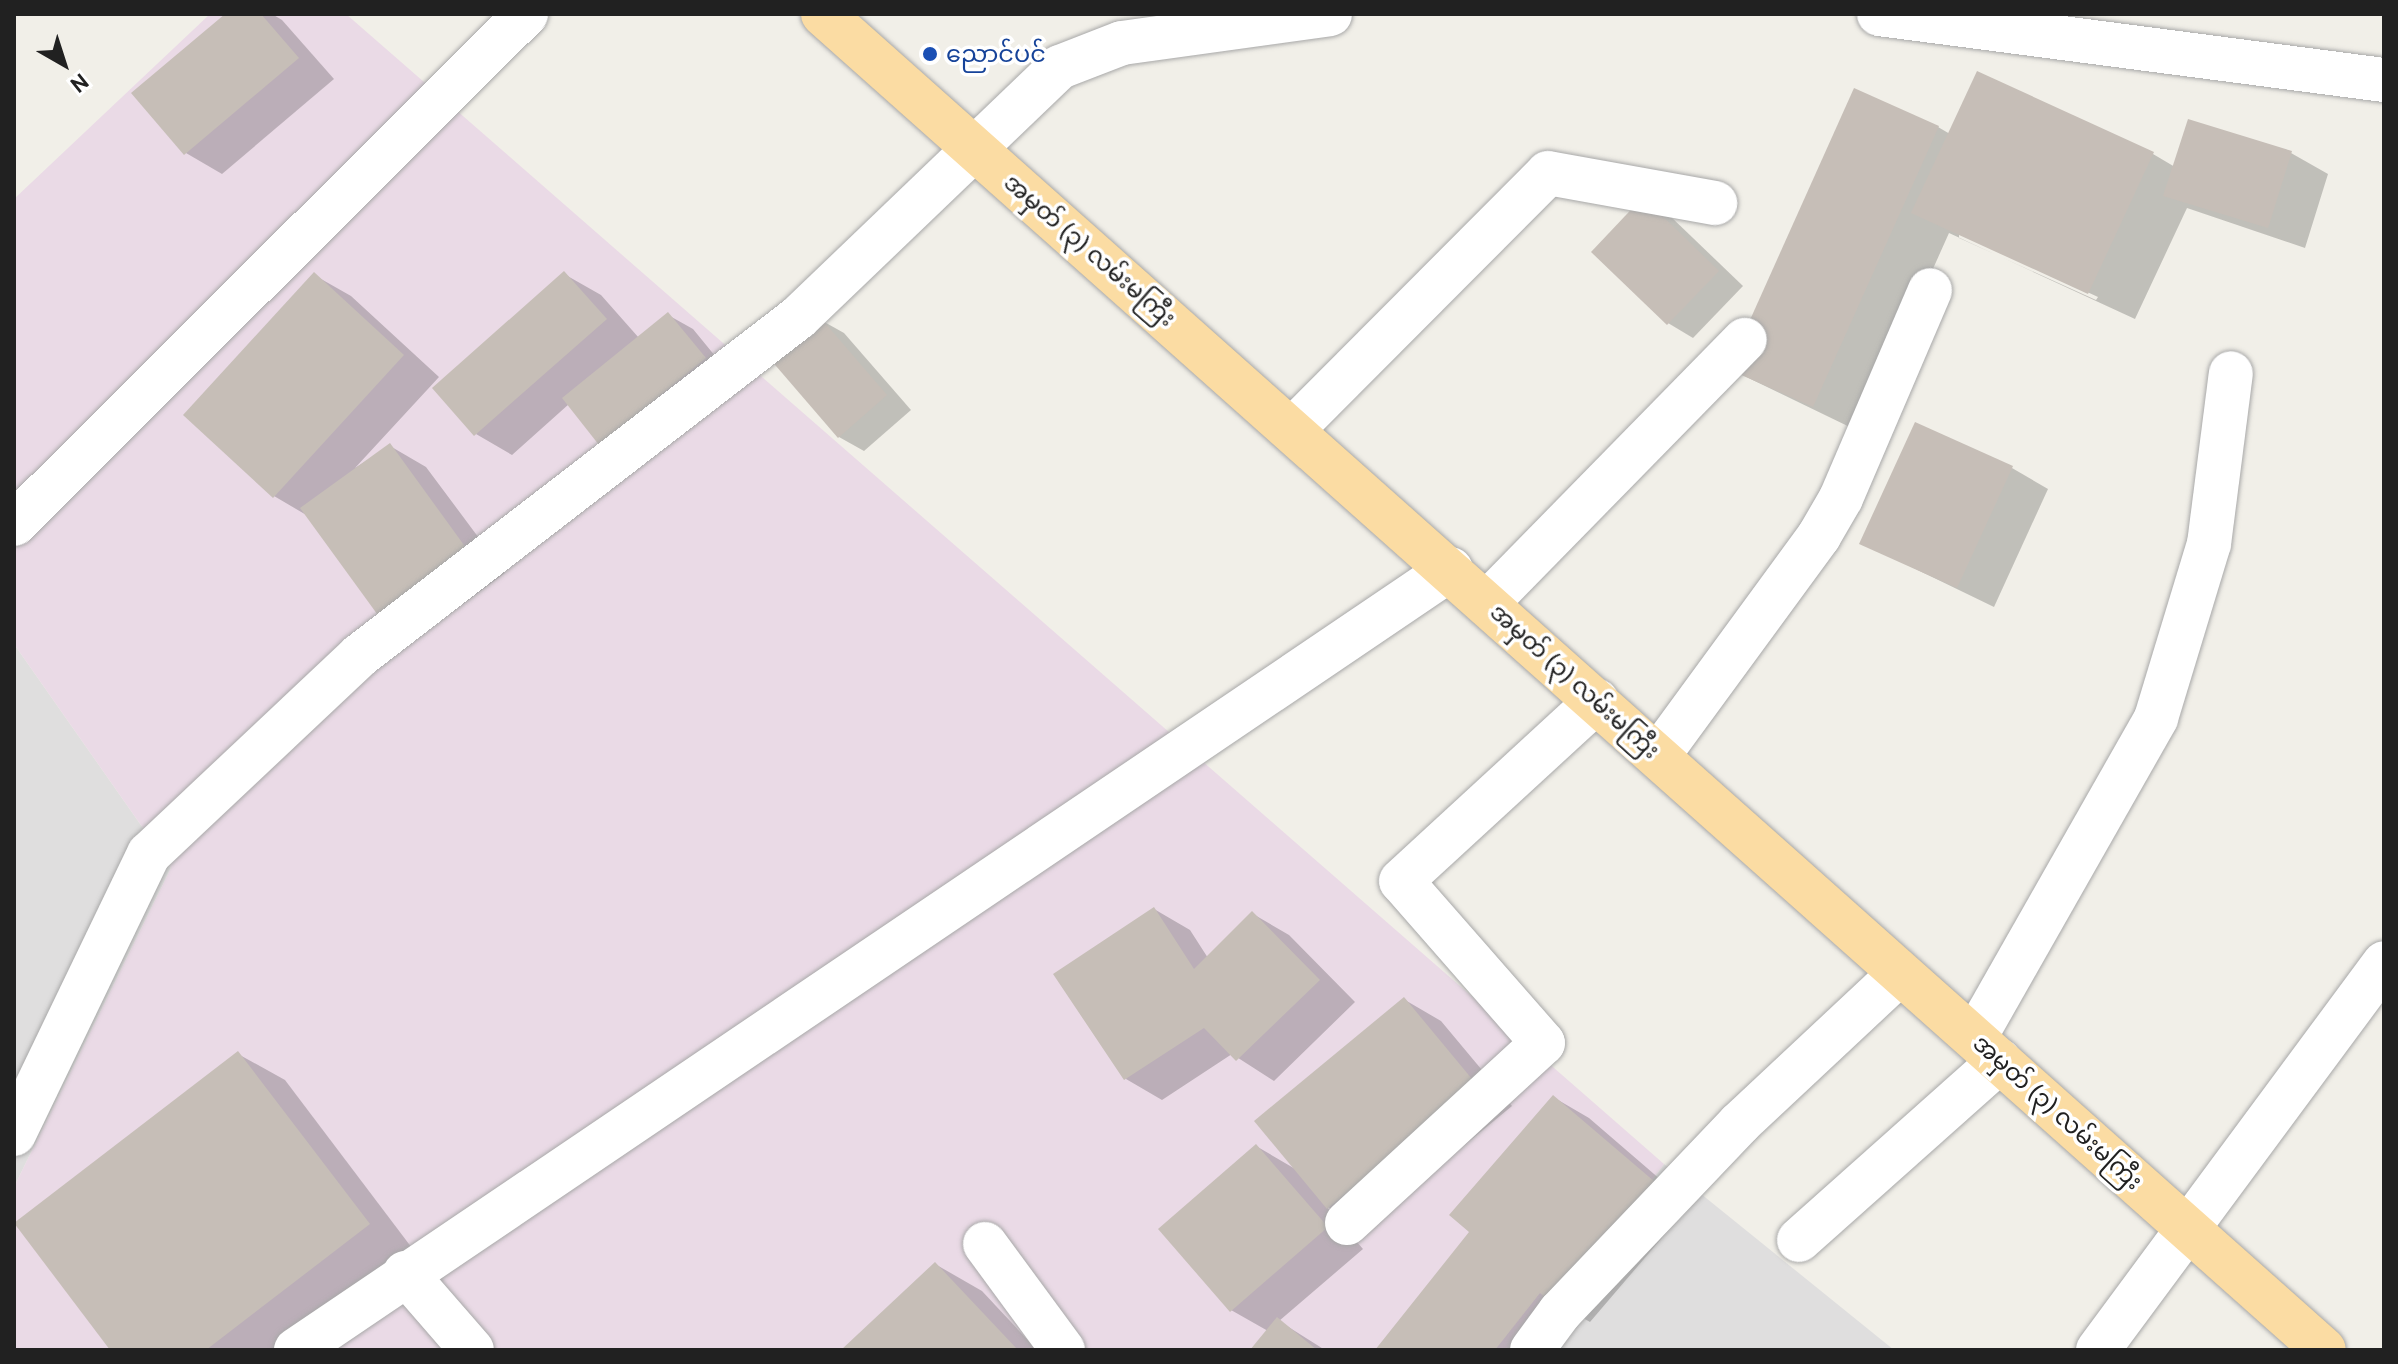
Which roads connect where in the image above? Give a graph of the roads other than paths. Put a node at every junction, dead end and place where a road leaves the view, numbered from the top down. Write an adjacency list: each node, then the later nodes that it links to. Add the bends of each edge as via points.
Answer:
1 (526, 14): 12 (street)
2 (823, 14): 6 (main road, အမှတ် (၃) လမ်းမကြီး)
3 (1330, 14): 6 (street, via 1122,43 1097,52 1060,67)
4 (1879, 14): 5 (street)
5 (2384, 80)
6 (978, 151): 11 (main road, အမှတ် (၃) လမ်းမကြီး); 20 (street, via 799,317 359,656 149,854)
7 (1715, 203): 11 (street, via 1548,173)
8 (1930, 290): 16 (street, via 1841,498 1819,536)
9 (1745, 340): 14 (street)
10 (2231, 373): 19 (street, via 2209,544 2156,718)
11 (1293, 429): 13 (main road, အမှတ် (၃) လမ်းမကြီး)
12 (14, 524)
13 (1451, 569): 14 (main road, အမှတ် (၃) လမ်းမကြီး); 25 (street)
14 (1488, 602): 15 (main road, အမှတ် (၃) လမ်းမကြီး)
15 (1597, 701): 16 (main road, အမှတ် (၃) လမ်းမကြီး); 21 (street, via 1401,881 1543,1043)
16 (1658, 756): 18 (main road, အမှတ် (၃) လမ်းမကြီး)
17 (2384, 963): 22 (street)
18 (1899, 974): 19 (main road, အမှတ် (၃) လမ်းမကြီး); 29 (street, via 1740,1123 1560,1312)
19 (1988, 1049): 22 (main road, အမှတ် (၃) လမ်းမကြီး); 23 (street)
20 (14, 1134)
21 (1347, 1223)
22 (2190, 1231): 30 (street); 31 (main road, အမှတ် (၃) လမ်းမကြီး)
23 (1799, 1240)
24 (985, 1244): 28 (street)
25 (405, 1273): 26 (street); 27 (street)
26 (296, 1350)
27 (472, 1350)
28 (1063, 1350)
29 (1532, 1350)
30 (2098, 1350)
31 (2324, 1350)

